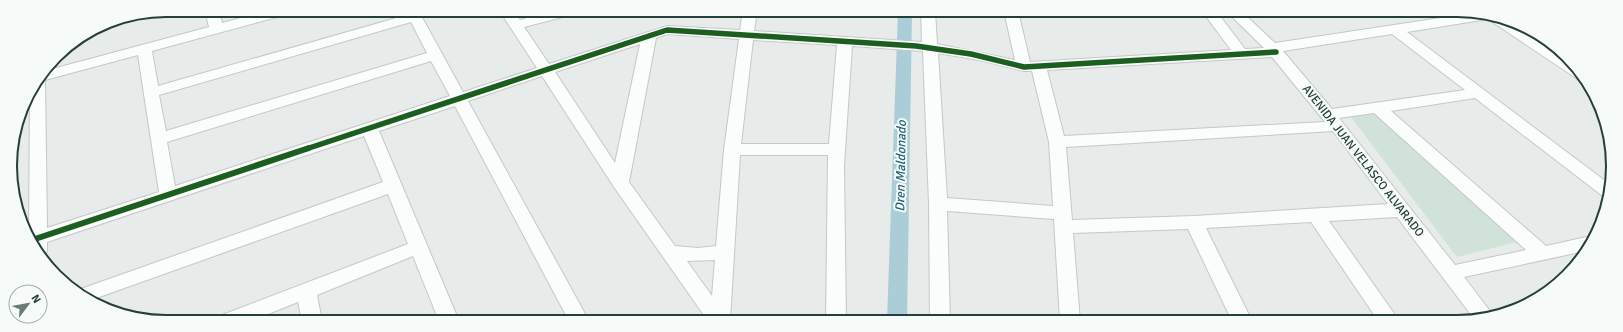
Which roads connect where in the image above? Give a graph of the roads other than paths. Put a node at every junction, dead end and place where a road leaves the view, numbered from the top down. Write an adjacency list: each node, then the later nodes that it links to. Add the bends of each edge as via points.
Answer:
1 (214, 17): 16 (street)
2 (262, 17): 16 (street)
3 (402, 17): 30 (street)
4 (414, 17): 23 (street)
5 (511, 17): 13 (street)
6 (547, 17): 13 (street)
7 (749, 17): 17 (street)
8 (927, 17): 20 (street)
9 (1013, 17): 26 (street)
10 (1214, 17): 24 (street)
11 (1239, 17): 22 (street, AVENIDA JUAN VELASCO ALVARADO)
12 (1471, 17): 15 (street)
13 (517, 25): 27 (street)
14 (1507, 26): 25 (street)
15 (1395, 29): 22 (street); 31 (street)
16 (217, 30): 21 (street)
17 (746, 34): 18 (street, via 667,30); 19 (street); 39 (street)
18 (648, 36): 27 (street); 40 (street)
19 (845, 42): 20 (street); 38 (street)
20 (923, 47): 26 (street); 44 (street)
21 (144, 49): 28 (street); 30 (street)
22 (1274, 50): 24 (street); 34 (street, AVENIDA JUAN VELASCO ALVARADO)
23 (434, 54): 32 (street); 36 (street)
24 (1242, 55): 26 (street)
25 (1566, 65)
26 (1031, 67): 37 (street)
27 (546, 69): 32 (street); 40 (street)
28 (48, 75)
29 (38, 90): 49 (street)
30 (151, 93): 36 (street)
31 (1478, 93): 33 (street); 42 (street)
32 (458, 98): 35 (street); 63 (street)
33 (1378, 108): 34 (street); 55 (street)
34 (1332, 120): 37 (street); 45 (street, AVENIDA JUAN VELASCO ALVARADO)
35 (369, 127): 41 (street); 43 (street)
36 (159, 139): 43 (street)
37 (1057, 142): 47 (street)
38 (836, 149): 39 (street); 66 (street)
39 (732, 150): 53 (street)
40 (620, 183): 54 (street)
41 (394, 185): 52 (street); 58 (street)
42 (1604, 189)
43 (168, 196): 50 (street)
44 (938, 204): 47 (street); 67 (street)
45 (1401, 210): 46 (street); 56 (street, AVENIDA JUAN VELASCO ALVARADO)
46 (1316, 215): 48 (street); 70 (street)
47 (1063, 220): 48 (street); 68 (street)
48 (1194, 222): 69 (street)
49 (36, 238)
50 (38, 242)
51 (1583, 245): 55 (street)
52 (418, 247): 57 (street); 62 (street)
53 (725, 251): 54 (street, via 709,255); 65 (street)
54 (670, 252): 64 (street)
55 (1542, 253): 56 (street)
56 (1450, 272): 59 (street, AVENIDA JUAN VELASCO ALVARADO)
57 (306, 291): 60 (street); 61 (street)
58 (89, 294)
59 (1481, 313)
60 (244, 315)
61 (311, 315)
62 (446, 315)
63 (576, 315)
64 (715, 315)
65 (720, 315)
66 (836, 315)
67 (940, 315)
68 (1070, 315)
69 (1239, 315)
70 (1385, 315)

